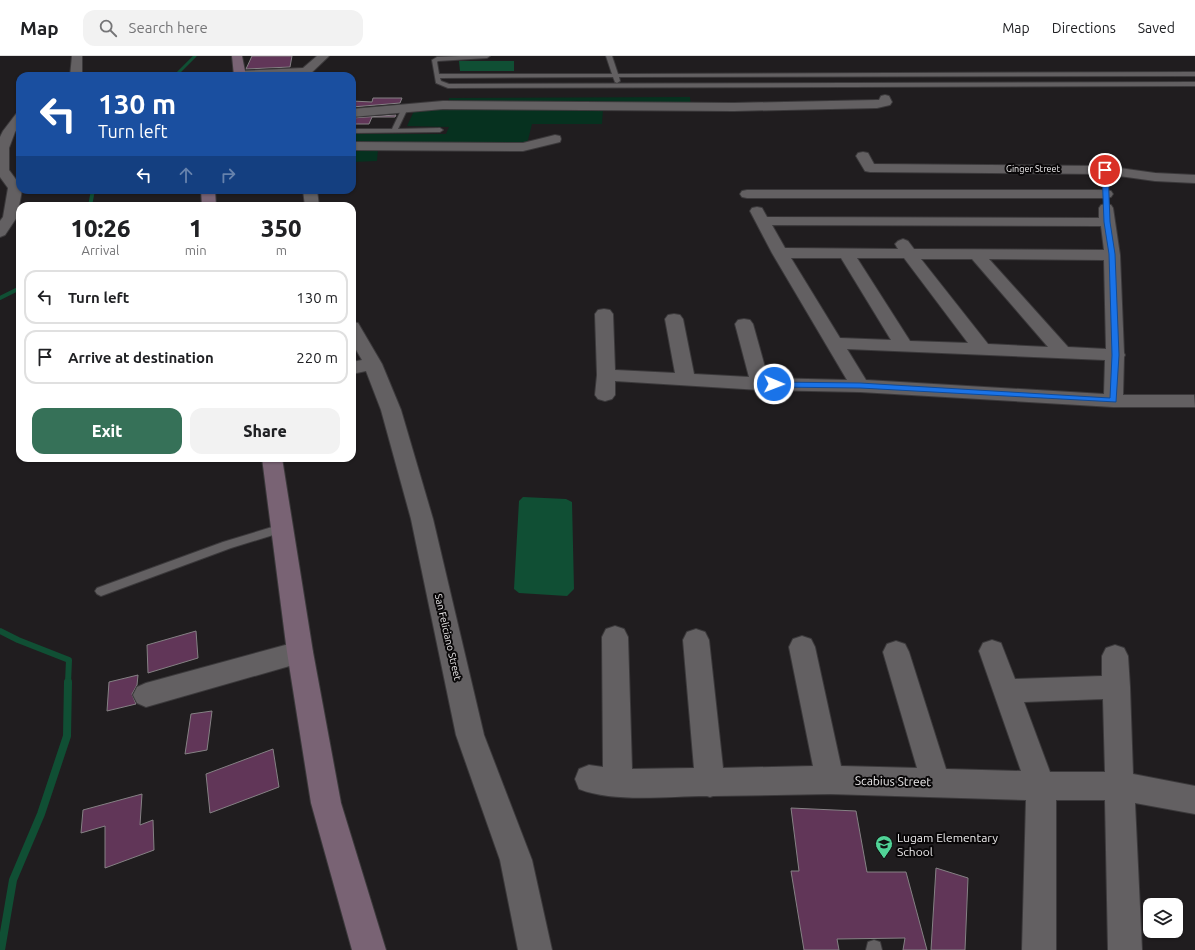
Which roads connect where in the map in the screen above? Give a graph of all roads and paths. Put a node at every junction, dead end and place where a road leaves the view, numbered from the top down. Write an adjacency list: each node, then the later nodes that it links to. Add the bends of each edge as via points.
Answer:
1 (77, 56): 6 (street)
2 (237, 56): 7 (street)
3 (324, 56): 8 (street)
4 (487, 56): 10 (lane, via 437,59 434,61)
5 (609, 56): 11 (lane)
6 (76, 72)
7 (240, 72)
8 (305, 72)
9 (1195, 74): 11 (lane)
10 (437, 76): 11 (lane); 13 (lane, via 438,82 448,86)
11 (614, 76): 13 (lane)
12 (1195, 84): 13 (lane)
13 (619, 85)
14 (885, 99): 15 (street, via 886,102 877,104 734,107 442,105)
15 (405, 108): 16 (street); 20 (lane)
16 (356, 114)
17 (16, 118): 18 (street)
18 (0, 121)
19 (16, 122): 34 (street, via 2,148 2,170)
20 (394, 130): 21 (lane); 22 (lane)
21 (440, 130)
22 (356, 131)
23 (555, 139): 24 (street, via 513,147)
24 (356, 146)
25 (863, 156): 29 (street, Ginger Street, via 870,168)
26 (910, 156): 29 (street)
27 (966, 158): 30 (street)
28 (1018, 158): 31 (street)
29 (919, 169): 30 (street, Ginger Street)
30 (974, 169): 31 (street, Ginger Street)
31 (1026, 169): 32 (street, Ginger Street, via 1072,164)
32 (1105, 170): 33 (street, Ginger Street); 37 (street)
33 (1195, 179)
34 (16, 185)
35 (876, 191): 37 (street); 38 (street, via 744,191); 39 (street)
36 (16, 194): 41 (street, via 10,217)
37 (1106, 194): 40 (street)
38 (762, 221): 39 (street); 44 (street)
39 (891, 222): 40 (street); 43 (street)
40 (1107, 222): 46 (street)
41 (0, 232)
42 (846, 253): 43 (street); 44 (street); 52 (street)
43 (908, 253): 45 (street); 53 (street)
44 (780, 254): 51 (street)
45 (976, 254): 46 (street); 54 (street)
46 (1112, 254): 55 (street)
47 (604, 314): 57 (street)
48 (674, 319): 58 (street)
49 (744, 324): 59 (street)
50 (356, 343): 56 (street, San Feliciano Street)
51 (834, 343): 52 (street); 60 (street)
52 (904, 346): 53 (street)
53 (982, 349): 54 (street)
54 (1062, 352): 55 (street)
55 (1116, 355): 62 (street)
56 (362, 366): 86 (street, San Feliciano Street, via 391,410 422,519 470,735 516,860)
57 (606, 375): 58 (street); 61 (street)
58 (686, 380): 59 (street)
59 (760, 384): 60 (street)
60 (860, 386): 62 (street)
61 (605, 395)
62 (1113, 400): 63 (street)
63 (1194, 401)
64 (273, 462): 65 (street)
65 (282, 528): 66 (lane); 71 (street)
66 (100, 591)
67 (615, 637): 80 (street)
68 (696, 640): 81 (street)
69 (802, 648): 78 (street)
70 (992, 651): 75 (street)
71 (300, 652): 76 (street); 85 (street, via 326,803)
72 (896, 652): 79 (street)
73 (1116, 656): 74 (street)
74 (1117, 687): 75 (street); 83 (street)
75 (1008, 691): 82 (street)
76 (146, 695)
77 (589, 779): 80 (street, Scabius Street)
78 (830, 780): 79 (street, Scabius Street); 81 (street, Scabius Street)
79 (936, 782): 82 (street, Scabius Street)
80 (618, 783): 81 (street, Scabius Street)
81 (710, 783)
82 (1041, 786): 83 (street, Scabius Street); 87 (street)
83 (1119, 786): 84 (street, Scabius Street); 88 (street)
84 (1195, 800)
85 (369, 950)
86 (535, 950)
87 (1039, 950)
88 (1125, 950)

